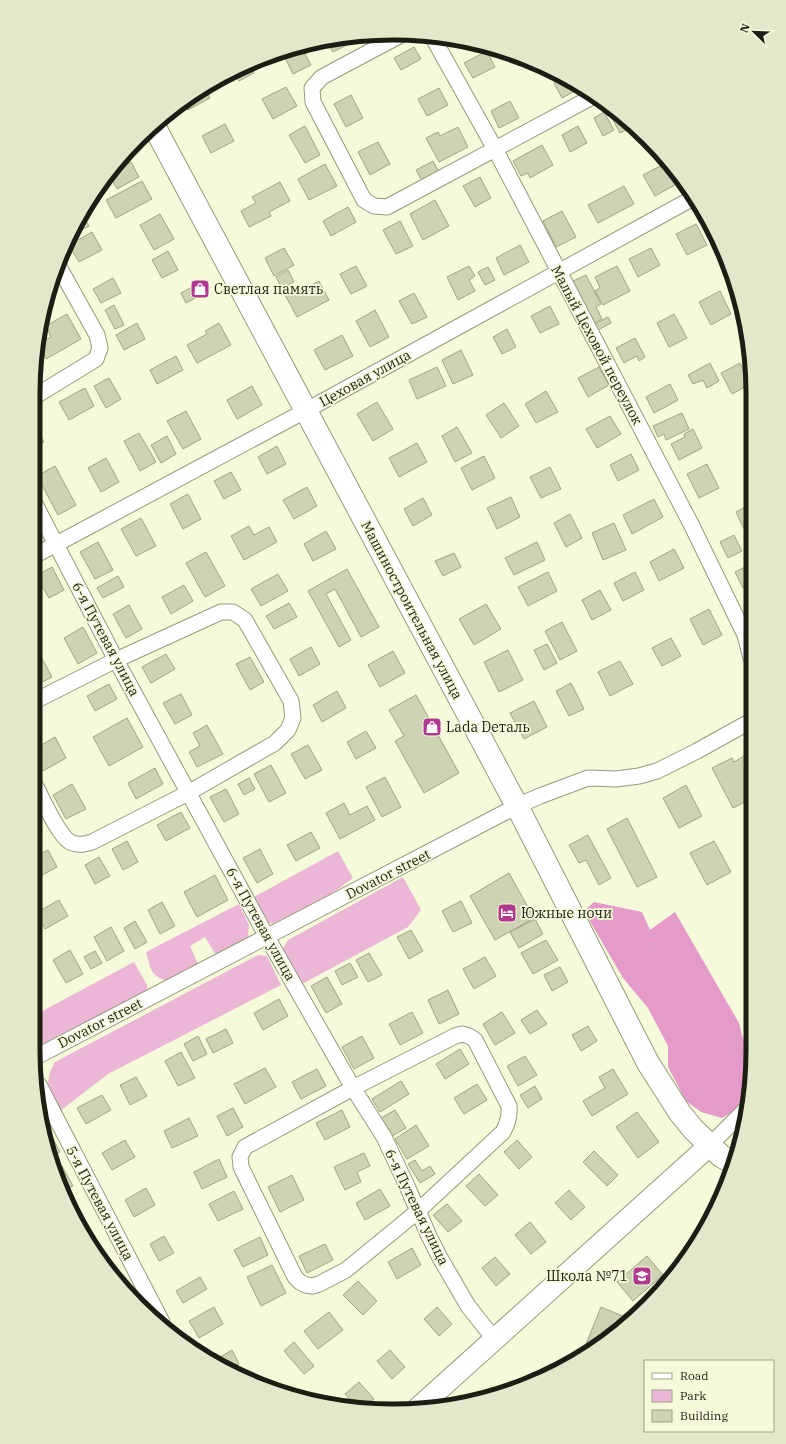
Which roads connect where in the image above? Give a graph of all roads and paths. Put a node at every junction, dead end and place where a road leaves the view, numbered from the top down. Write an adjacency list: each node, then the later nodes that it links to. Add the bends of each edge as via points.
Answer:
1 (391, 40): 5 (street, via 322,77 312,88 313,102 364,200 374,206 387,207)
2 (436, 43): 5 (street, Малый Цеховой переулок)
3 (589, 99): 5 (street)
4 (157, 131): 10 (main road, Машиностроительная улица)
5 (495, 149): 8 (street, Малый Цеховой переулок)
6 (689, 200): 8 (street, Цеховая улица)
7 (62, 272): 9 (street, via 97,335 100,348 96,359)
8 (560, 272): 10 (street, Цеховая улица); 14 (street, Малый Цеховой переулок, via 691,524)
9 (40, 393)
10 (305, 411): 12 (street, Цеховая улица); 20 (main road, Машиностроительная улица)
11 (40, 513): 12 (street, 6-я Путевая улица)
12 (56, 544): 13 (street, Цеховая улица); 15 (street, 6-я Путевая улица)
13 (40, 553)
14 (746, 639)
15 (116, 660): 16 (street); 18 (street, 6-я Путевая улица); 18 (street, via 221,612 233,612 245,620 291,700 293,718 288,730 275,743)
16 (40, 698)
17 (746, 724): 20 (street, Dovator street, via 657,771 616,779 588,778)
18 (188, 793): 19 (street, via 92,842 80,845 70,842 61,834); 21 (street, 6-я Путевая улица)
19 (40, 794)
20 (517, 806): 21 (street, Dovator street); 26 (main road, Машиностроительная улица, via 648,1063 680,1113)
21 (267, 937): 22 (street, Dovator street); 23 (street, 6-я Путевая улица)
22 (40, 1055)
23 (353, 1088): 28 (street, 6-я Путевая улица, via 384,1137); 28 (street, via 455,1036 462,1034 475,1040 509,1106 508,1122 503,1132); 28 (street, via 245,1147 240,1157 241,1167 295,1277 300,1282 312,1286 346,1270)
24 (43, 1092): 29 (street, 5-я Путевая улица)
25 (740, 1115): 26 (street)
26 (709, 1146): 27 (main road, Машиностроительная улица); 30 (street)
27 (728, 1160)
28 (418, 1211): 30 (street, 6-я Путевая улица, via 452,1278 474,1314)
29 (158, 1314)
30 (495, 1340): 31 (street)
31 (425, 1402)

